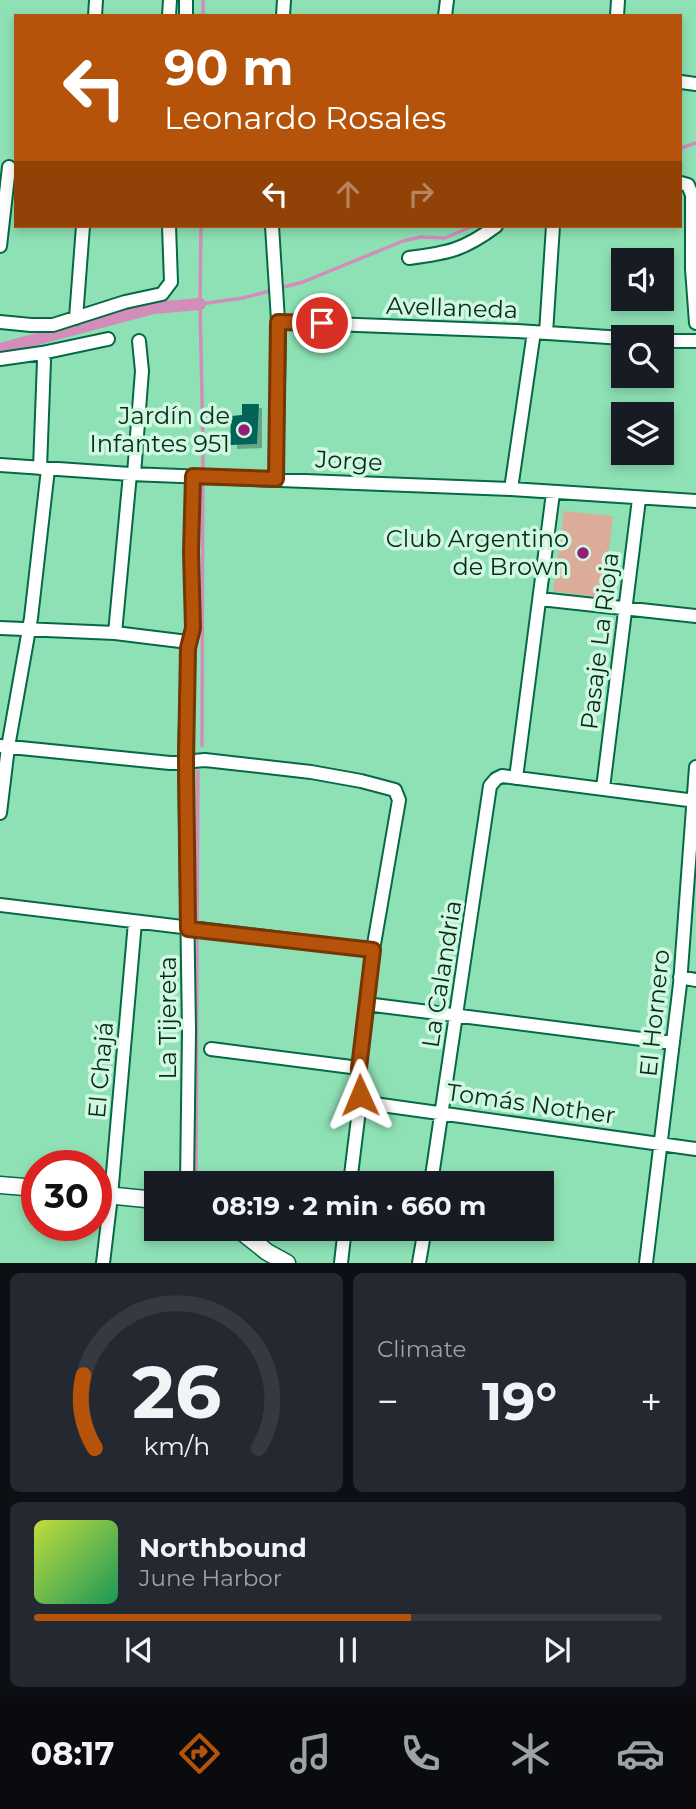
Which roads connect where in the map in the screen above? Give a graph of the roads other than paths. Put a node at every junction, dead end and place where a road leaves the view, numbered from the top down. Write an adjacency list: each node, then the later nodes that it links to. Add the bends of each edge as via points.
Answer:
1 (8, 167): 8 (street)
2 (682, 183): 13 (street, via 692,195)
3 (83, 228): 11 (street)
4 (169, 228): 11 (street, via 171,282 162,294)
5 (272, 228): 10 (street)
6 (493, 228): 9 (street, via 451,252)
7 (553, 228): 14 (street)
8 (0, 246)
9 (409, 258)
10 (278, 316): 14 (street, Avellaneda); 26 (street)
11 (76, 318): 12 (street, via 43,326)
12 (0, 322)
13 (696, 323)
14 (540, 332): 15 (street, Avellaneda); 27 (street)
15 (611, 337)
16 (108, 339): 20 (street)
17 (139, 341): 24 (street, via 142,371)
18 (674, 341): 19 (street)
19 (696, 341)
20 (42, 353): 21 (street); 23 (street)
21 (0, 359)
22 (0, 465): 23 (street, Jorge)
23 (44, 468): 24 (street, Jorge); 35 (street)
24 (132, 474): 25 (street, Jorge); 36 (street)
25 (200, 476): 26 (street, Jorge); 37 (street, La Tijereta, via 191,552 193,628)
26 (276, 479): 27 (street, Jorge)
27 (511, 489): 28 (street, Jorge)
28 (553, 493): 29 (street, Jorge); 31 (street)
29 (639, 499): 30 (street, Jorge); 32 (street, Pasaje La Rioja)
30 (696, 501)
31 (540, 599): 32 (street); 41 (street)
32 (625, 607): 33 (street); 42 (street, Pasaje La Rioja)
33 (696, 616)
34 (0, 628): 35 (street)
35 (28, 629): 36 (street); 38 (street)
36 (115, 633): 37 (street)
37 (188, 642): 39 (street, La Tijereta)
38 (4, 747): 39 (street, via 170,763); 44 (street)
39 (186, 760): 47 (street, La Tijereta); 48 (street, via 300,771 361,781 398,794)
40 (696, 767): 43 (street, El Hornero)
41 (516, 778): 42 (street); 52 (street, La Calandria, via 502,776 490,786)
42 (603, 789): 43 (street)
43 (694, 801): 49 (street, El Hornero)
44 (0, 813)
45 (0, 905): 46 (street)
46 (135, 922): 47 (street); 60 (street, El Chajá)
47 (188, 929): 48 (street); 61 (street, La Tijereta)
48 (373, 950): 51 (street)
49 (681, 977): 50 (street); 53 (street, El Hornero)
50 (696, 980)
51 (366, 1004): 52 (street); 55 (street)
52 (456, 1015): 53 (street); 57 (street, La Calandria)
53 (673, 1043): 58 (street, El Hornero)
54 (211, 1049): 55 (street)
55 (359, 1068): 56 (street)
56 (360, 1102): 57 (street, Tomás Nother); 62 (street)
57 (442, 1112): 58 (street, Tomás Nother); 63 (street, La Calandria)
58 (662, 1145): 59 (street, Tomás Nother); 76 (street, El Hornero)
59 (696, 1149)
60 (109, 1150)
61 (187, 1171)
62 (351, 1171)
63 (433, 1171)
64 (0, 1185): 65 (street)
65 (21, 1187)
66 (112, 1196): 67 (street)
67 (144, 1199)
68 (103, 1241): 72 (street, El Chajá)
69 (253, 1241): 73 (street)
70 (344, 1241): 74 (street)
71 (423, 1241): 75 (street)
72 (103, 1263)
73 (287, 1263)
74 (341, 1263)
75 (419, 1263)
76 (646, 1263)

